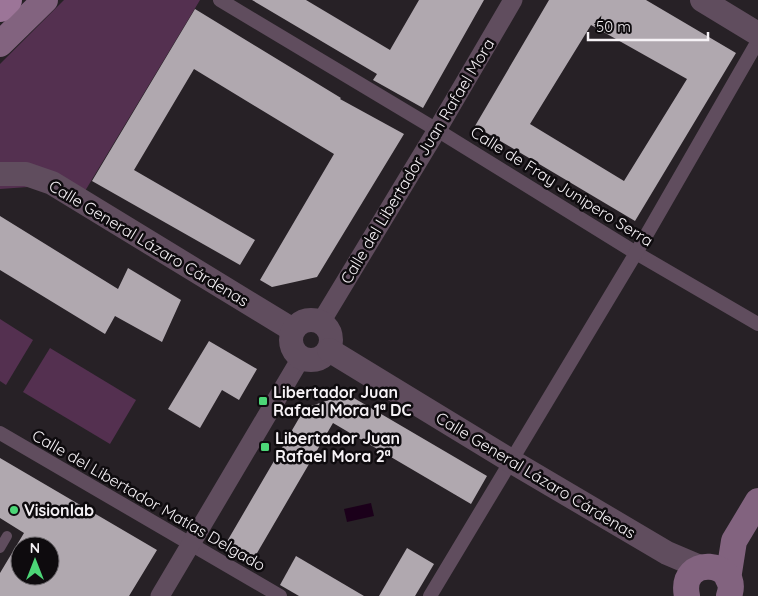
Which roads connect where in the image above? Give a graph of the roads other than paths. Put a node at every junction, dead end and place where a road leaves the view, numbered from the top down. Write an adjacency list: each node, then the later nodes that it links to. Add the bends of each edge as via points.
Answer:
1 (9, 0): 6 (main road)
2 (46, 0): 9 (main road)
3 (220, 0): 10 (street, Calle de Fray Junipero Serra)
4 (513, 0): 10 (street, Calle del Libertador Juan Rafael Mora)
5 (713, 3): 7 (street)
6 (0, 10)
7 (758, 34)
8 (758, 41): 12 (street)
9 (0, 44)
10 (437, 130): 12 (street, Calle de Fray Junipero Serra); 13 (street, Calle del Libertador Juan Rafael Mora)
11 (0, 174): 15 (street, Calle General Lázaro Cárdenas, via 26,174 52,183)
12 (636, 253): 14 (street, Calle de Fray Junipero Serra); 19 (street)
13 (320, 322): 15 (street, via 302,322); 16 (street, via 331,337)
14 (758, 324)
15 (292, 330): 17 (street, via 290,343)
16 (329, 350): 17 (street, via 314,361); 19 (street, Calle General Lázaro Cárdenas)
17 (301, 358): 22 (street)
18 (0, 433): 22 (street, Calle del Libertador Matías Delgado)
19 (511, 461): 24 (street, Calle General Lázaro Cárdenas); 27 (street)
20 (758, 501): 24 (main road)
21 (7, 536): 23 (lane)
22 (191, 544): 25 (street); 26 (street, Calle del Libertador Matías Delgado)
23 (0, 548)
24 (714, 583)
25 (160, 596)
26 (280, 596)
27 (430, 596)

